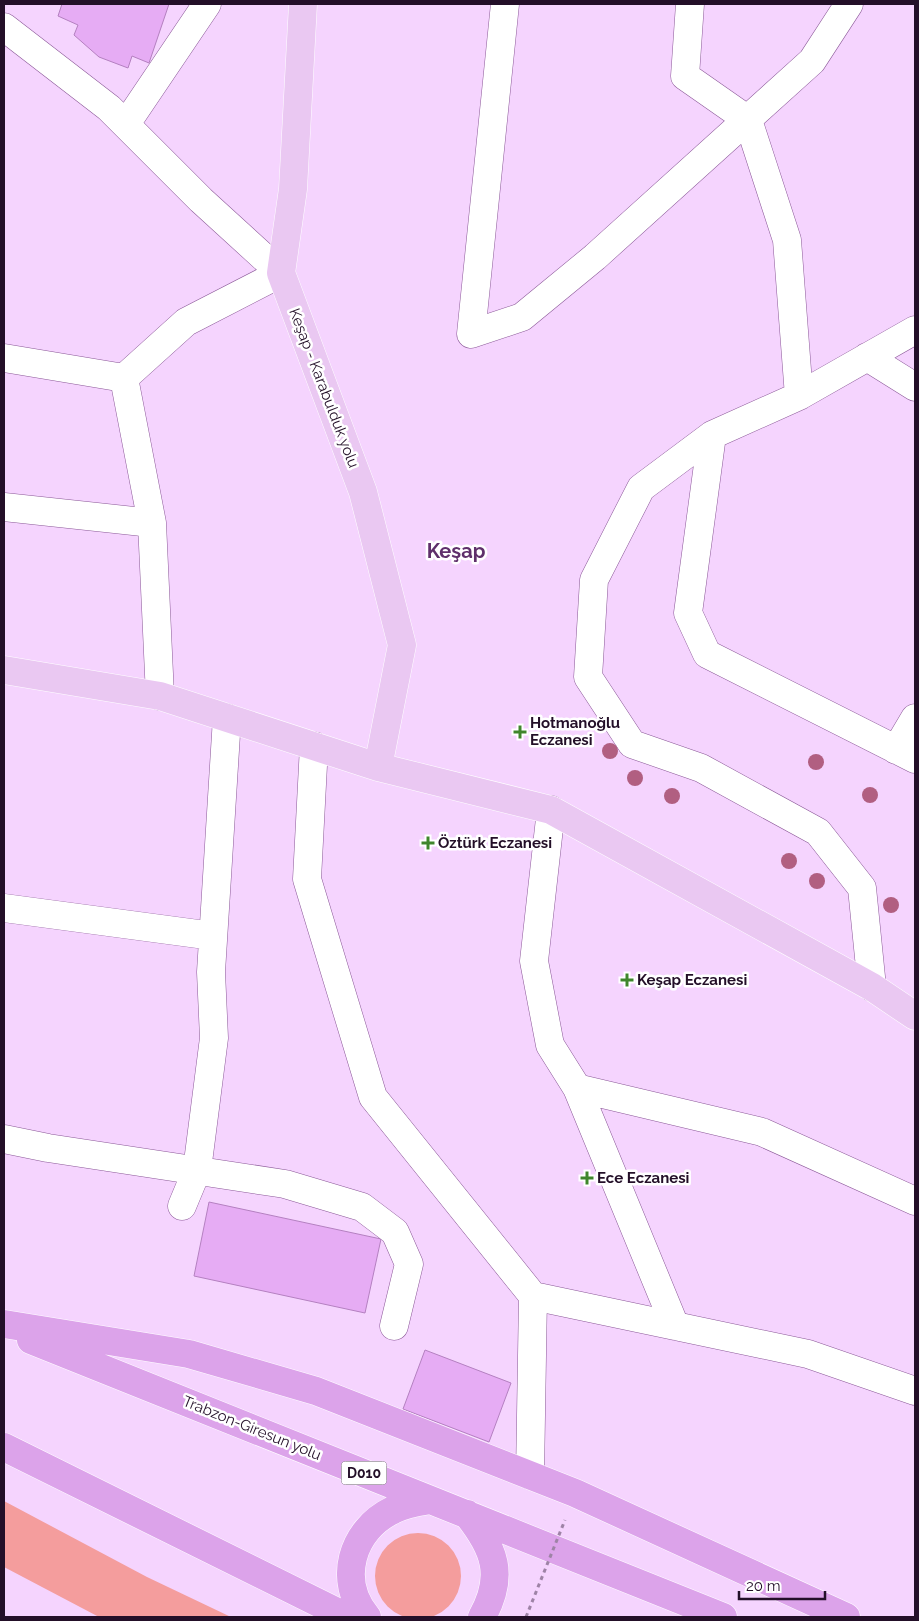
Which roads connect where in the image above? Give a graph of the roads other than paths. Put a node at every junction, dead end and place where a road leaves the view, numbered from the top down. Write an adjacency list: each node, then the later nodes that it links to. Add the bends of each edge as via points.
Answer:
1 (207, 4): 8 (street)
2 (303, 4): 9 (main road, Keşap - Karabulduk yolu, via 294,189)
3 (505, 4): 7 (street, via 471,334 522,317 595,257)
4 (690, 4): 7 (street, via 685,76)
5 (849, 4): 7 (street, via 812,61)
6 (4, 26): 8 (street)
7 (748, 120): 15 (street, via 788,240)
8 (126, 124): 9 (street, via 201,200)
9 (281, 273): 13 (street, via 186,322); 25 (main road, Keşap - Karabulduk yolu, via 362,492 402,645)
10 (915, 330): 11 (street)
11 (867, 357): 14 (street); 15 (street)
12 (4, 358): 13 (street)
13 (124, 378): 18 (street)
14 (915, 387)
15 (799, 396): 16 (street)
16 (712, 434): 24 (street, via 688,613 706,654); 29 (street, via 641,488 636,496 594,580 588,676 632,744 701,768 818,832 862,888)
17 (4, 507): 18 (street)
18 (152, 523): 20 (street)
19 (4, 670): 20 (main road)
20 (160, 696): 21 (main road)
21 (227, 718): 23 (main road); 28 (street)
22 (915, 718): 24 (street)
23 (314, 746): 25 (main road); 36 (street, via 307,879 373,1098)
24 (906, 754)
25 (378, 767): 26 (main road)
26 (551, 810): 29 (main road); 31 (street, via 534,961 550,1045)
27 (4, 908): 28 (street)
28 (213, 936): 33 (street, via 214,1038)
29 (872, 988): 30 (main road)
30 (915, 1016)
31 (577, 1088): 34 (street, via 762,1132); 39 (street)
32 (4, 1139): 33 (street)
33 (197, 1170): 35 (street); 38 (street, via 285,1184 362,1207 395,1232 409,1264)
34 (915, 1201)
35 (182, 1206)
36 (533, 1296): 39 (street); 43 (street)
37 (4, 1324): 43 (highway, via 189,1354 316,1391)
38 (394, 1326)
39 (675, 1326): 41 (street, via 808,1354)
40 (4, 1328): 44 (highway, Trabzon-Giresun yolu / D010)
41 (915, 1392)
42 (4, 1447): 46 (highway)
43 (530, 1475): 50 (highway)
44 (430, 1500): 45 (highway, Trabzon-Giresun yolu / D010); 47 (highway, via 393,1509 377,1519 355,1549 351,1587 357,1605)
45 (466, 1514): 48 (highway, via 489,1546 494,1564 495,1583 491,1601); 49 (highway, Trabzon-Giresun yolu / D010)
46 (347, 1617)
47 (367, 1617)
48 (482, 1617)
49 (724, 1617)
50 (846, 1617)

